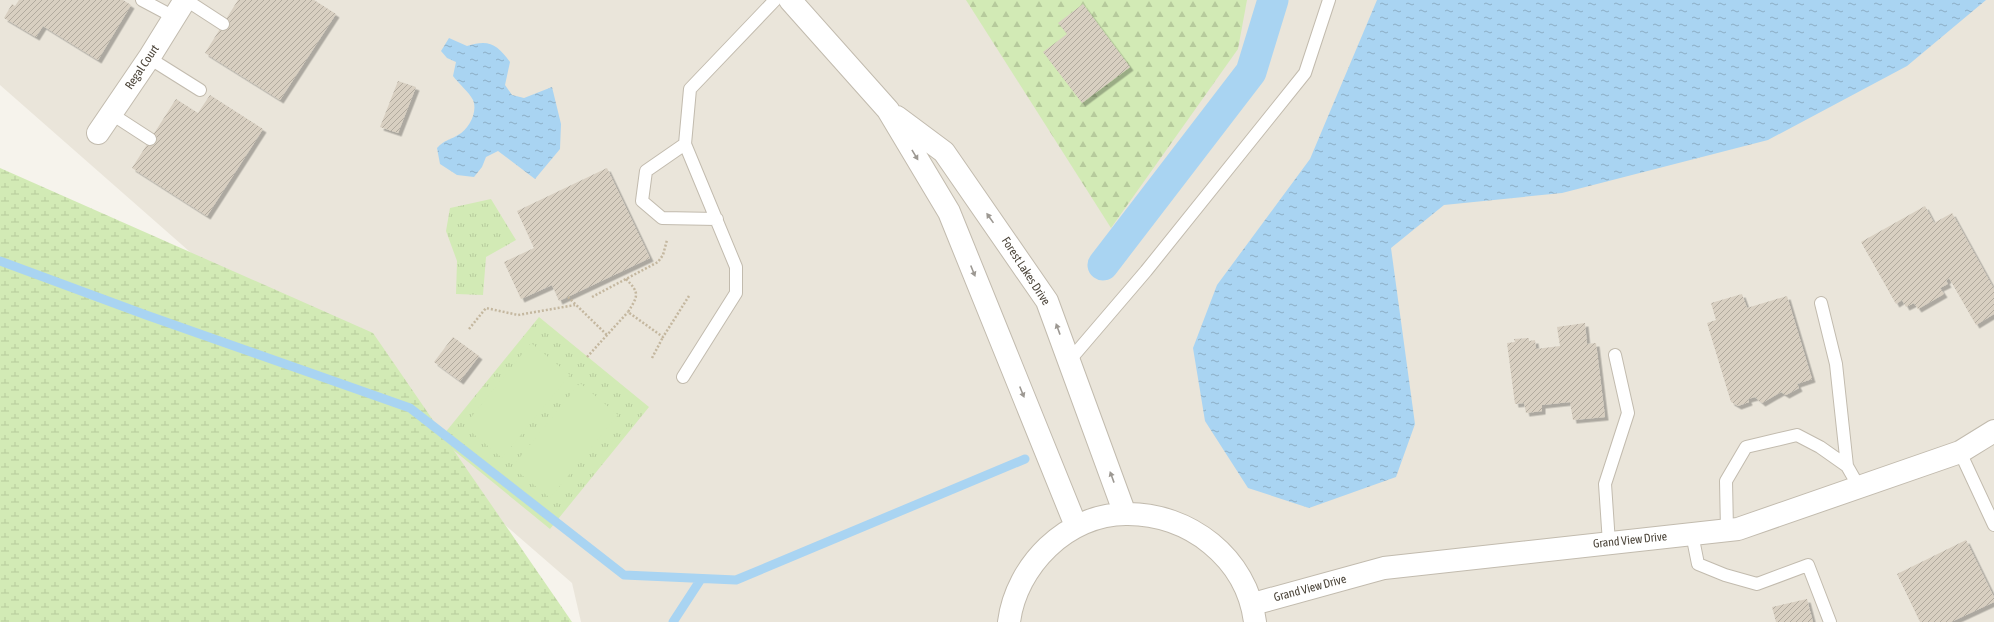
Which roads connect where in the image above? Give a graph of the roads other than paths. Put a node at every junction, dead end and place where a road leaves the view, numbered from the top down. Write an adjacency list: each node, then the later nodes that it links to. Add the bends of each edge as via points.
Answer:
1 (142, 0): 5 (lane)
2 (775, 0): 13 (lane, via 690,89)
3 (790, 0): 9 (street, Forest Lakes Drive)
4 (1329, 0): 17 (lane, via 1305,73 1146,271)
5 (181, 6): 6 (lane); 7 (street, Regal Court)
6 (223, 24)
7 (149, 58): 8 (lane); 10 (street, Regal Court)
8 (200, 90)
9 (888, 110): 17 (street, Forest Lakes Drive, one-way to 9, via 1048,301 944,152); 25 (street, Forest Lakes Drive, one-way to 25, via 949,212)
10 (110, 113): 11 (street, Regal Court); 12 (lane)
11 (98, 133)
12 (150, 139)
13 (685, 144): 14 (lane); 14 (lane, via 646,171 642,201 662,218)
14 (717, 219): 18 (lane, via 736,267 736,293)
15 (1822, 303): 21 (lane, via 1836,364)
16 (1614, 355): 28 (lane, via 1628,413 1605,484)
17 (1069, 361): 23 (street, Forest Lakes Drive, one-way to 17)
18 (683, 378)
19 (1994, 431): 20 (street, Grand View Drive)
20 (1960, 452): 22 (street, Grand View Drive); 24 (lane)
21 (1847, 466): 22 (lane); 26 (lane, via 1797,435 1746,447 1726,481)
22 (1859, 487): 26 (street, Grand View Drive, via 1738,529)
23 (1125, 514): 25 (street, via 1100,517); 29 (street, via 1167,518 1204,537 1234,566)
24 (1994, 525)
25 (1076, 526): 30 (street, via 1047,546 1025,573 1011,606)
26 (1728, 530): 27 (street, Grand View Drive)
27 (1692, 534): 28 (street, Grand View Drive); 31 (lane, via 1698,564 1757,584 1808,565)
28 (1609, 543): 29 (street, Grand View Drive, via 1384,568)
29 (1254, 613)
30 (1008, 622)
31 (1830, 622)

